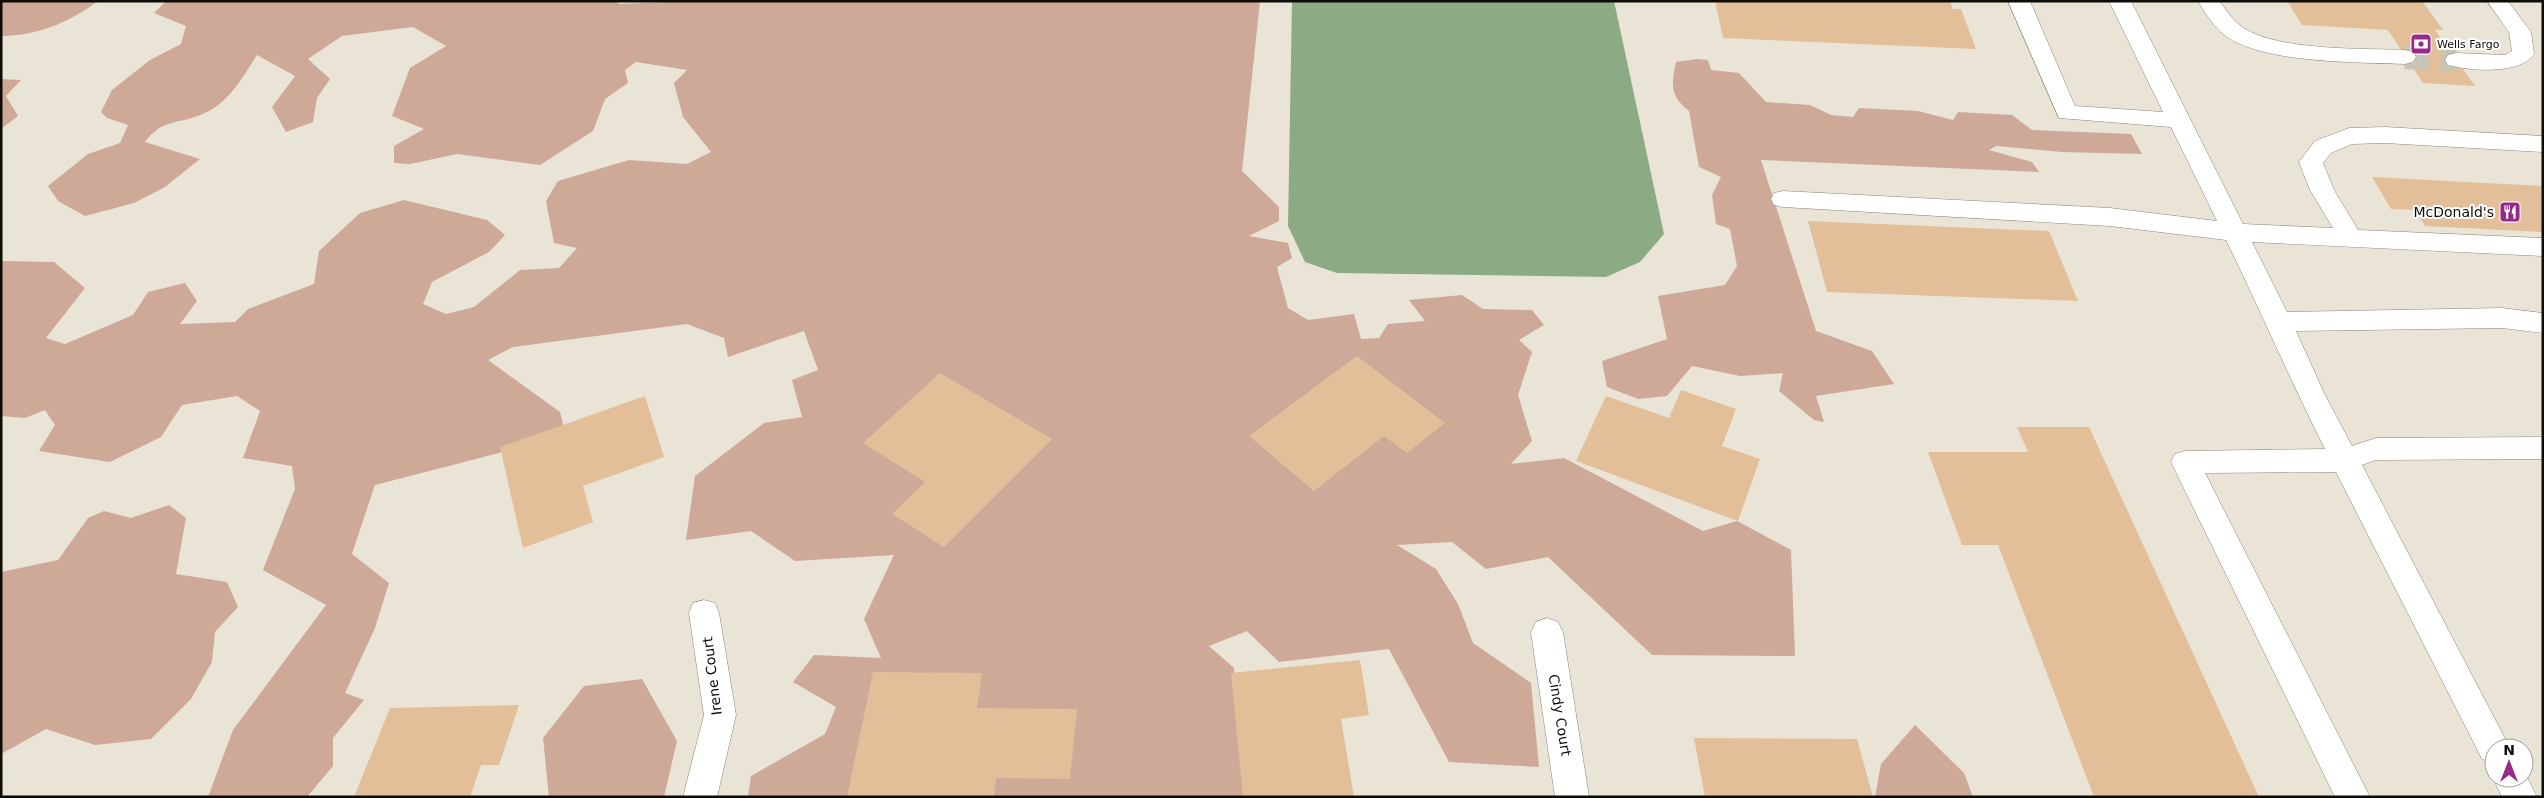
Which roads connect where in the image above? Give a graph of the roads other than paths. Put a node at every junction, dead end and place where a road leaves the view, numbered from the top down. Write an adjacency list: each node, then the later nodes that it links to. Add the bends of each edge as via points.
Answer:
1 (2019, 1): 7 (street, via 2067,113)
2 (2120, 1): 7 (street)
3 (2208, 1): 5 (street, via 2229,28 2253,42 2302,52)
4 (2497, 1): 6 (street, via 2520,32 2523,54 2509,62)
5 (2405, 57)
6 (2456, 60)
7 (2177, 120): 10 (street)
8 (2543, 144): 11 (street, via 2385,135 2349,136 2323,146 2311,162 2322,190)
9 (1783, 198): 10 (street, via 2110,216)
10 (2234, 232): 11 (street); 15 (street)
11 (2351, 238): 12 (street)
12 (2543, 247)
13 (2543, 306): 14 (street)
14 (2502, 318): 15 (street); 16 (street)
15 (2279, 322): 18 (street)
16 (2543, 323)
17 (2543, 448): 18 (street, via 2376,449)
18 (2344, 460): 21 (street); 24 (street, via 2185,462)
19 (704, 612): 22 (street, Irene Court, via 720,715)
20 (1547, 632): 23 (street, Cindy Court)
21 (2489, 738)
22 (700, 797)
23 (1572, 797)
24 (2353, 797)

